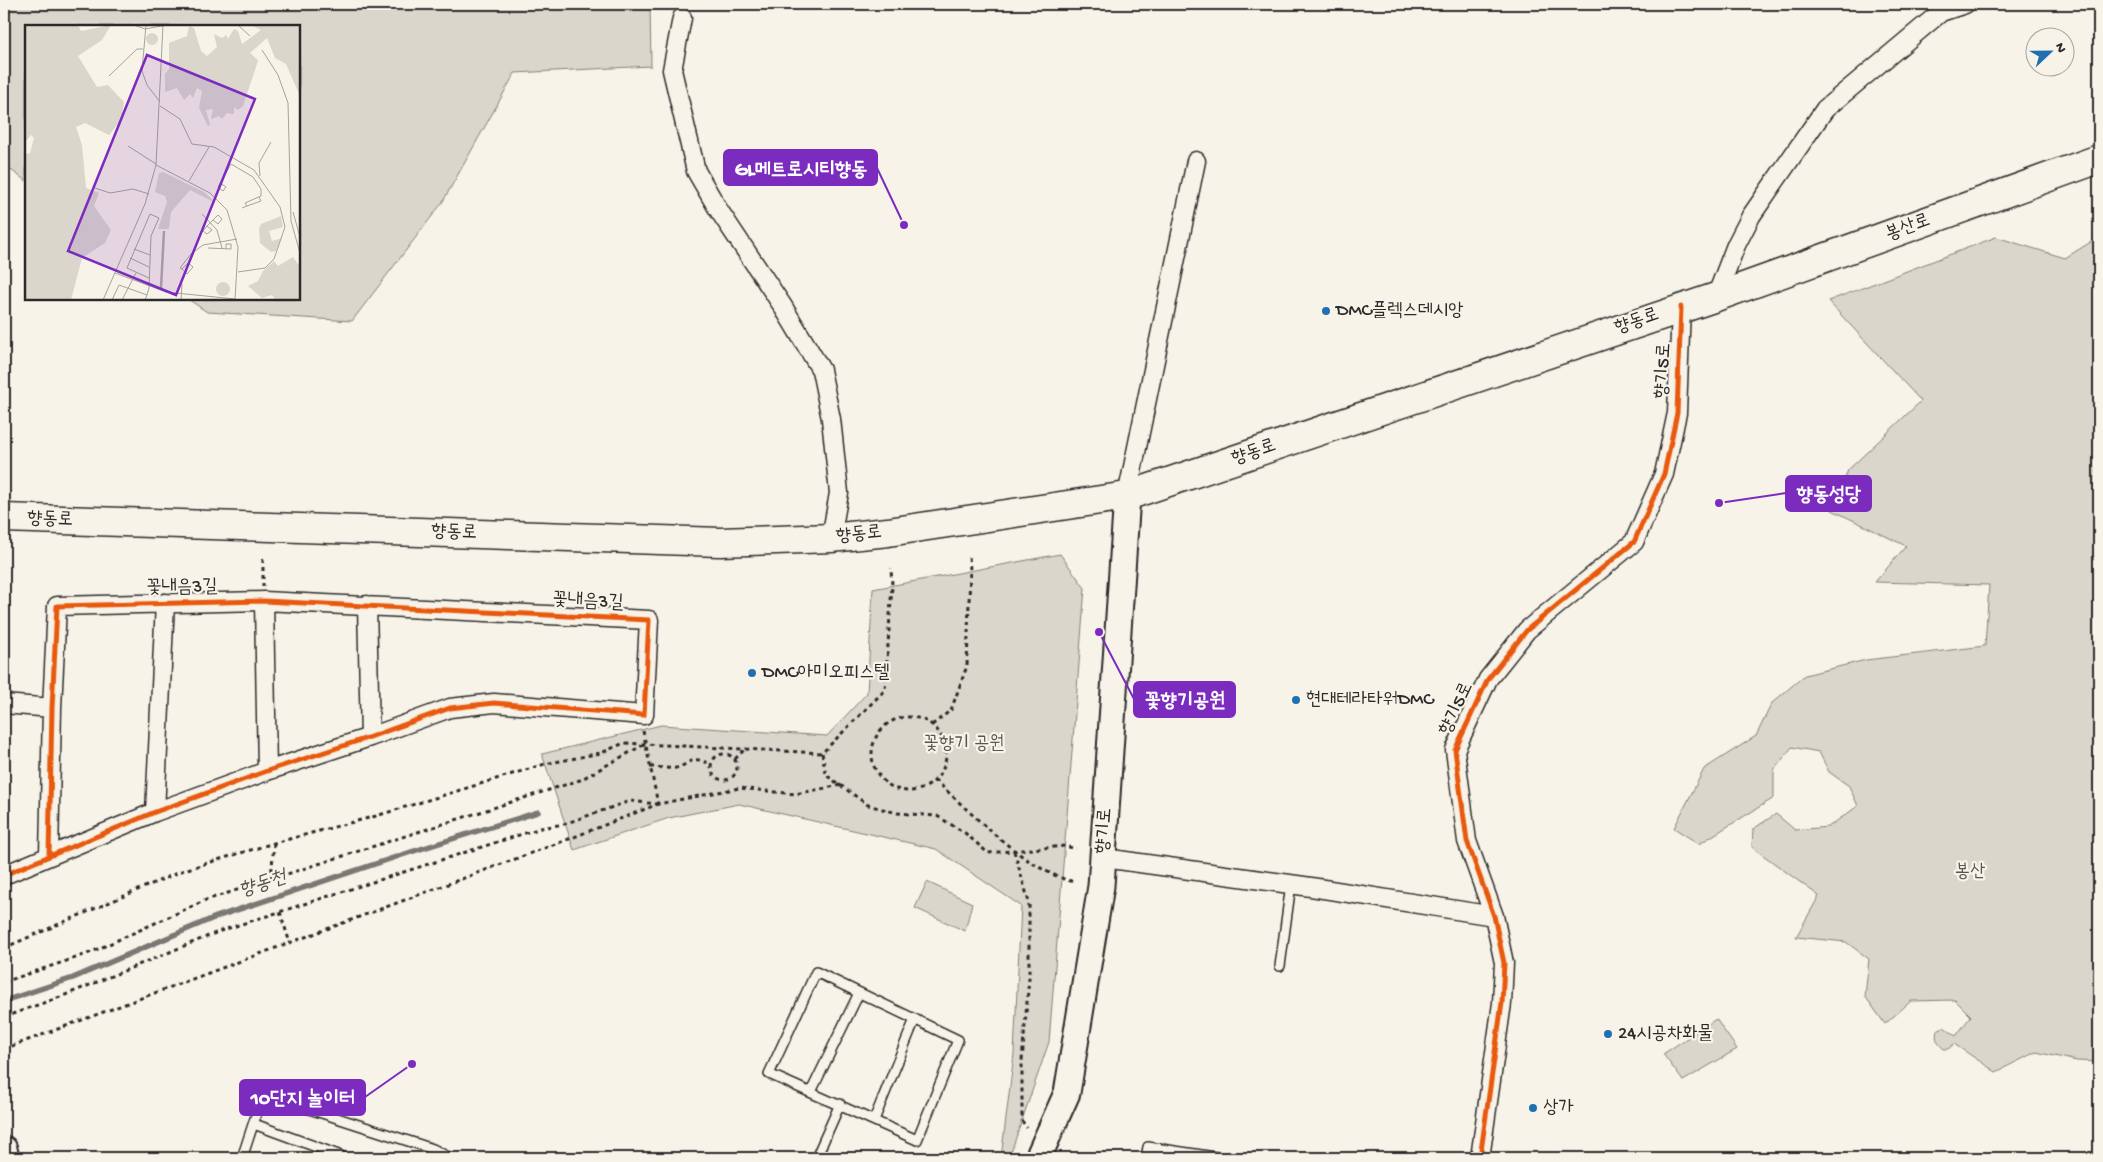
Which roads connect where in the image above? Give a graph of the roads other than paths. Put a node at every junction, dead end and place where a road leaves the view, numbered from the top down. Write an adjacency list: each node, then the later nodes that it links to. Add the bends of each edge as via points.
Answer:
1 (1965, 4): 5 (street, via 1940,12 1825,109 1751,216)
2 (682, 18): 9 (street, via 672,70 696,171 820,370 831,419 839,493)
3 (2099, 159): 5 (main road, 봉산로)
4 (1196, 161): 7 (street)
5 (1716, 297): 6 (main road, 봉산로)
6 (1681, 307): 7 (main road, 향동로); 22 (street, 향기5로, via 1677,413 1664,474 1634,542 1527,630 1488,679 1454,750 1467,841)
7 (1128, 496): 9 (main road, 향동로); 19 (main road, 향기로)
8 (4, 518): 9 (main road, 향동로, via 720,542)
9 (831, 538)
10 (264, 601): 11 (street, 꽃내음3길); 12 (street, 꽃내음3길); 16 (street)
11 (165, 603): 14 (street, 꽃내음3길, via 58,606); 17 (street, 꽃내음3길)
12 (367, 605): 15 (street); 15 (street, 꽃내음3길, via 649,620 644,715 494,703 450,708)
13 (4, 704): 14 (street)
14 (52, 708): 18 (street, 꽃내음3길)
15 (370, 737): 16 (street)
16 (266, 771): 17 (street)
17 (155, 812): 18 (street)
18 (49, 856): 20 (street)
19 (1104, 858): 21 (street); 37 (main road, 향기로, via 1092,950 1066,1093)
20 (4, 875)
21 (1291, 884): 22 (street); 23 (lane)
22 (1494, 916): 40 (street, 향기5로, via 1504,963 1502,1003)
23 (1280, 966)
24 (859, 993): 25 (lane); 26 (lane); 26 (lane, via 816,972 769,1074)
25 (915, 1019): 28 (lane); 28 (lane, via 958,1040 917,1140)
26 (811, 1092): 27 (lane)
27 (840, 1104): 28 (lane); 36 (lane)
28 (874, 1120)
29 (254, 1124): 33 (lane); 34 (lane); 35 (lane, via 262,1094 433,1149)
30 (4, 1149): 32 (main road)
31 (1193, 1156): 38 (lane, via 1148,1147); 39 (lane)
32 (6, 1158)
33 (242, 1158)
34 (340, 1158)
35 (450, 1158)
36 (816, 1158)
37 (1038, 1158)
38 (1146, 1158)
39 (1222, 1158)
40 (1480, 1158)

